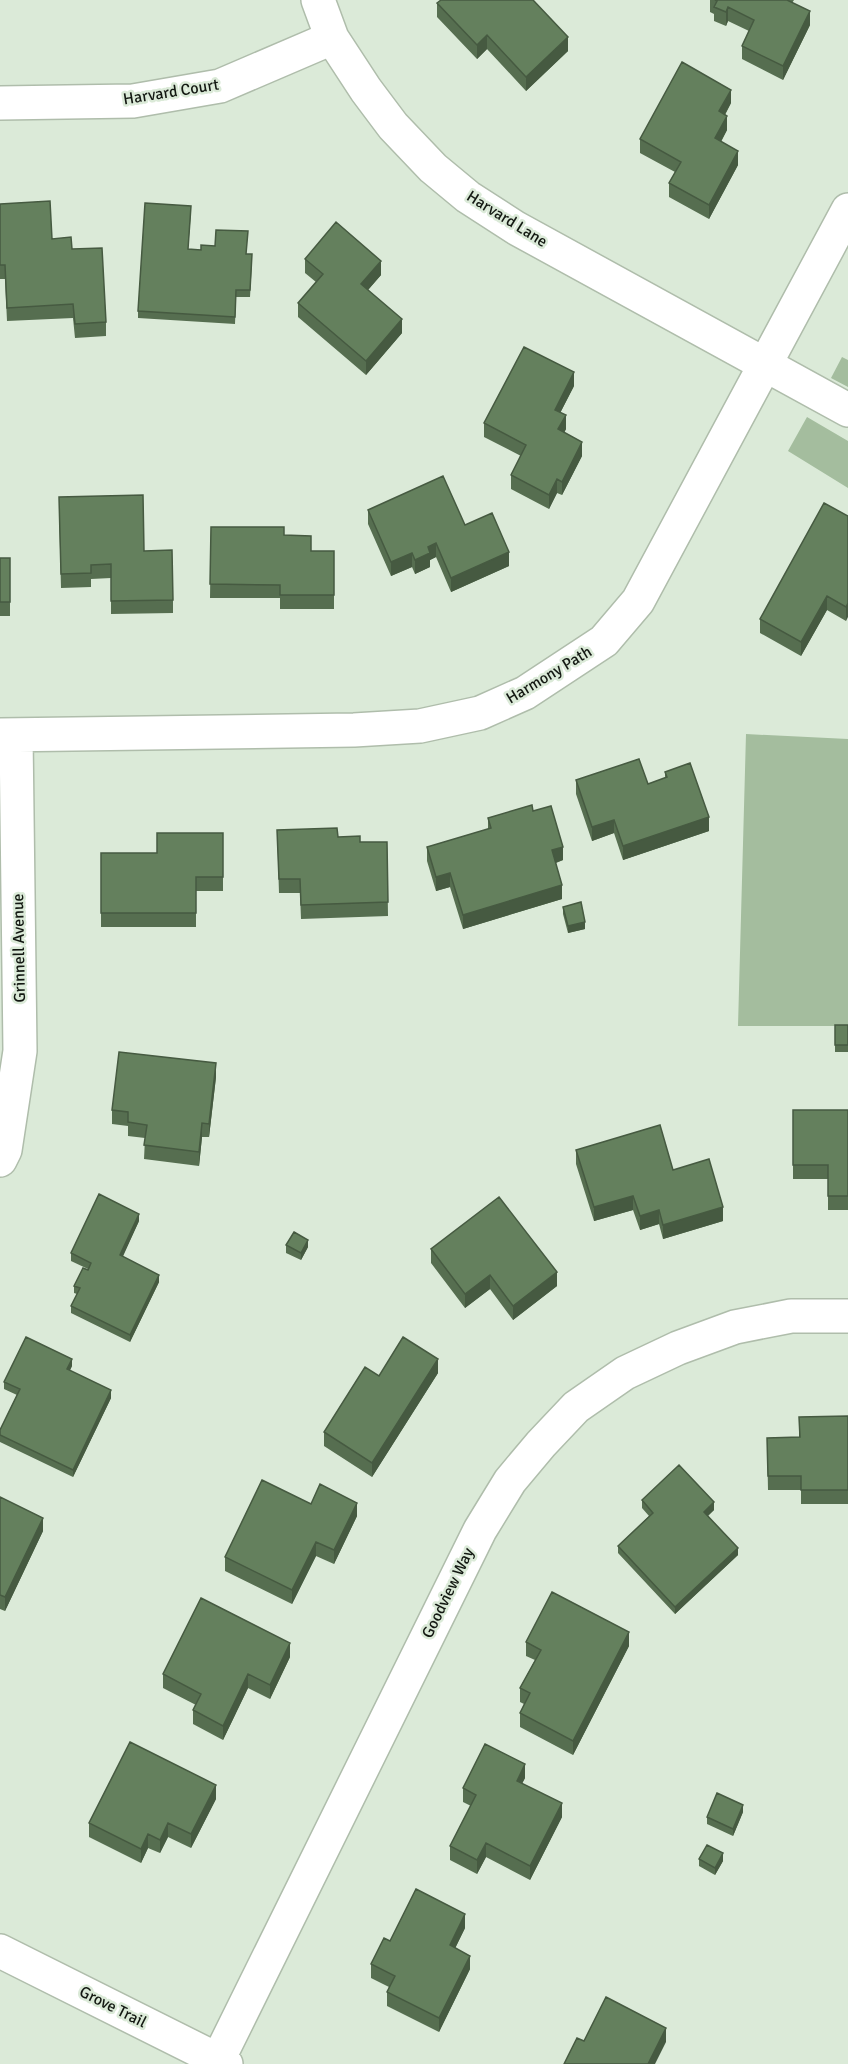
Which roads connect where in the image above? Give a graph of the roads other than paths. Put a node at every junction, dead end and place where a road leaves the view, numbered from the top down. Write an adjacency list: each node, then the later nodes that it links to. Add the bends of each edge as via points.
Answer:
1 (318, 0): 2 (street, Harvard Lane)
2 (332, 38): 3 (street, Harvard Court, via 220,86 133,100); 5 (street, Harvard Lane, via 393,126 468,197 516,228)
3 (0, 103)
4 (848, 210): 5 (street, Harmony Path)
5 (764, 363): 6 (street, Harvard Lane); 7 (street, Harmony Path, via 638,601 604,640 525,693 480,712 409,726)
6 (848, 410)
7 (8, 735): 8 (street, Grinnell Avenue, via 20,1051 5,1150)
8 (0, 1160)
9 (848, 1316): 11 (street, Goodview Way, via 791,1316 735,1328 678,1348 625,1373 576,1407 541,1444 510,1481 480,1530)
10 (0, 1951): 11 (street, Grove Trail)
11 (220, 2063)

